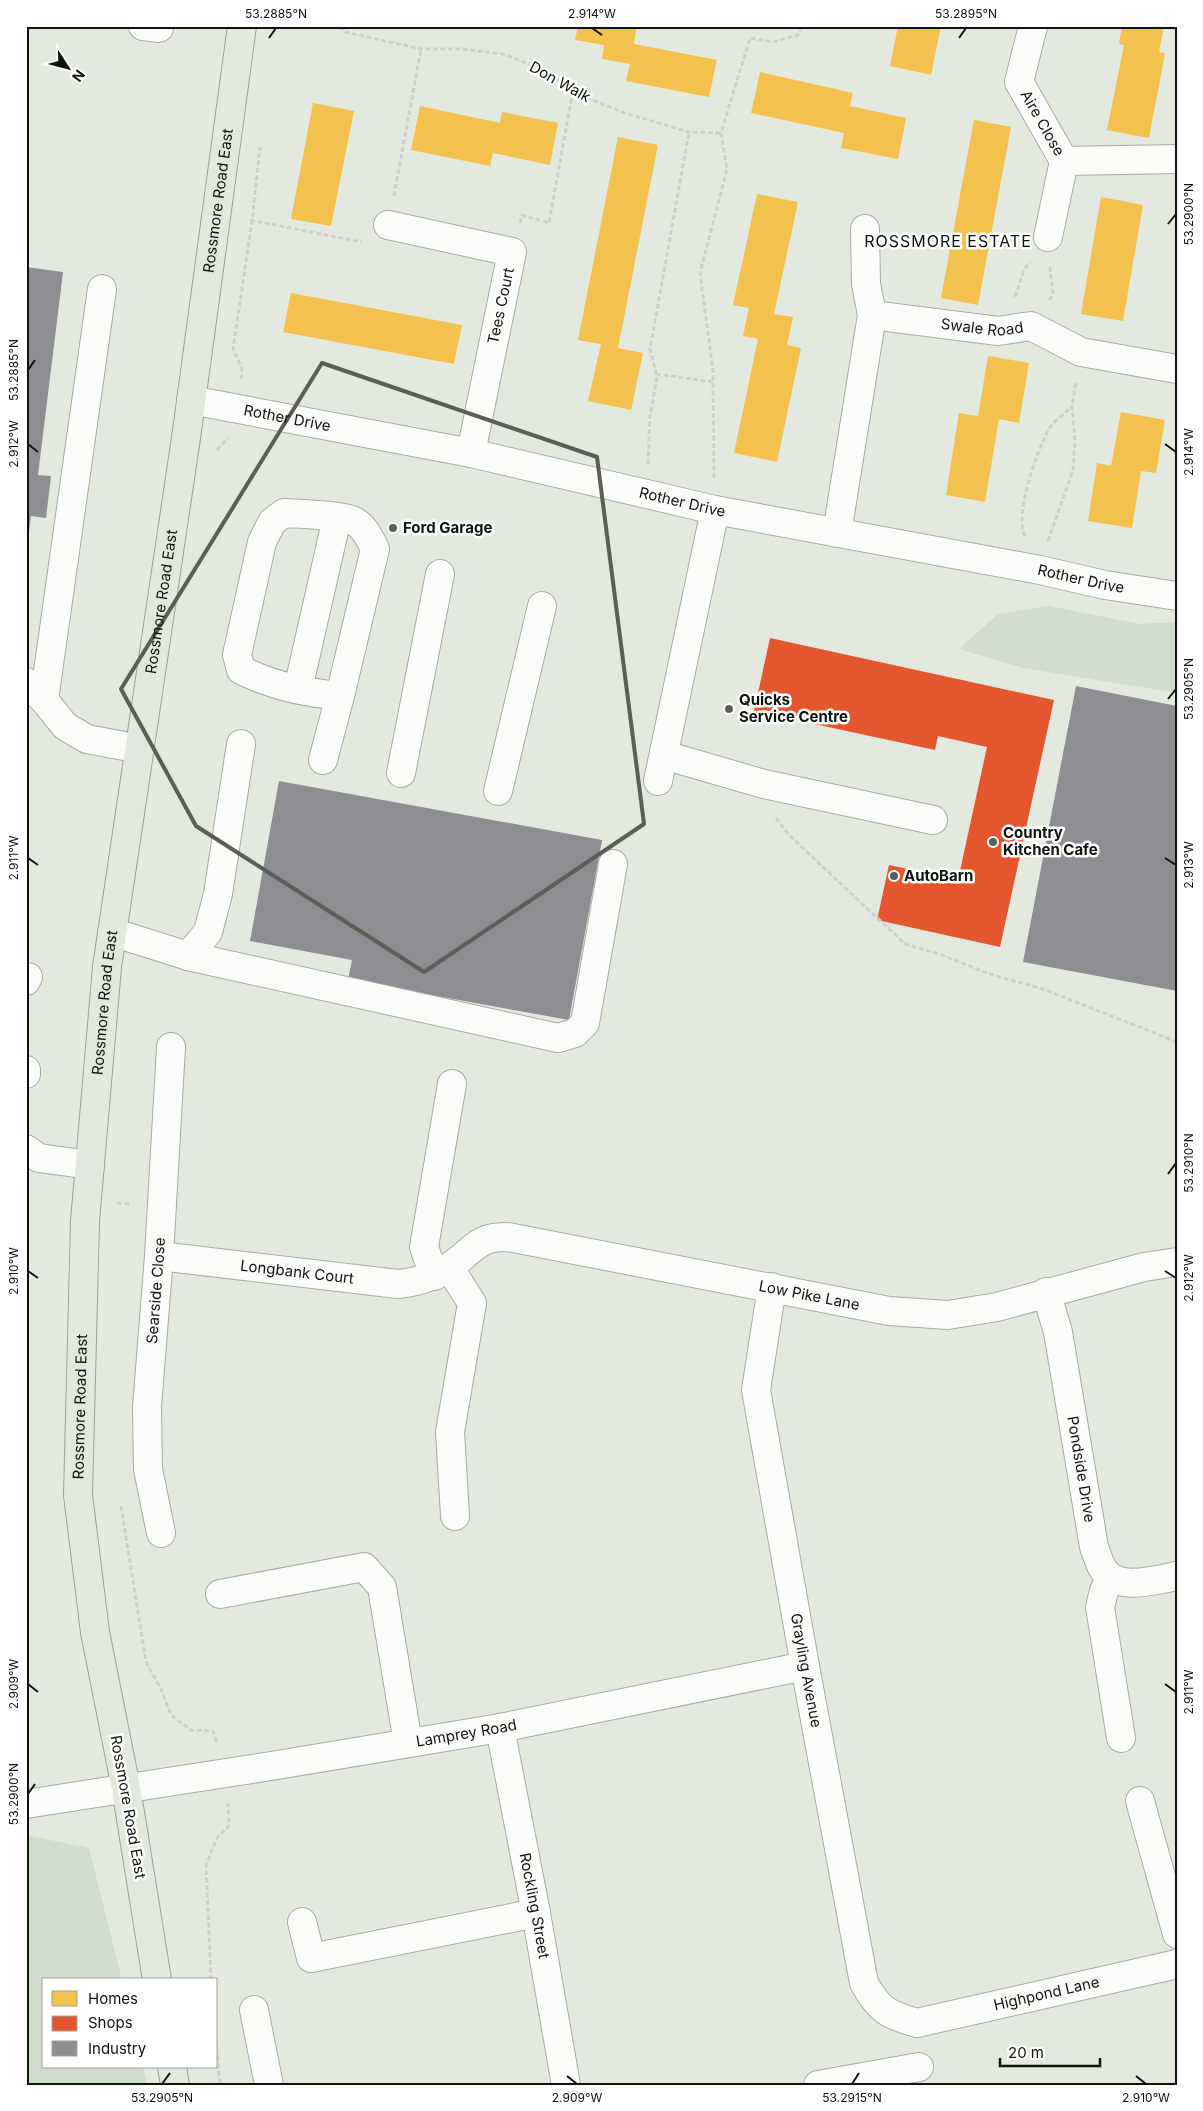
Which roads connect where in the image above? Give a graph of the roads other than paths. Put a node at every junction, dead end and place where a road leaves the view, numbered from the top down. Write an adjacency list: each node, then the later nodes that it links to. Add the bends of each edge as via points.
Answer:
1 (242, 26): 11 (main road, Rossmore Road East)
2 (1033, 26): 4 (street, Aire Close, via 1019,82)
3 (1177, 159): 4 (street, Aire Close)
4 (1064, 161): 7 (street, Aire Close)
5 (388, 225): 12 (street, Tees Court, via 512,252)
6 (865, 229): 9 (street, via 866,284)
7 (1048, 237)
8 (102, 289): 20 (street)
9 (872, 315): 10 (street, Swale Road, via 998,331 1027,327 1081,352); 15 (street)
10 (1177, 369)
11 (192, 400): 12 (street, Rother Drive); 23 (main road, Rossmore Road East)
12 (470, 453): 13 (street, Rother Drive)
13 (715, 510): 15 (street, Rother Drive); 27 (street, via 661,768 764,784)
14 (337, 518): 19 (street); 19 (street, via 284,513 272,522 262,542 253,580 237,655 241,670 256,678); 21 (street, via 354,521 369,535 375,549)
15 (837, 533): 17 (street, Rother Drive)
16 (440, 574): 25 (street)
17 (1177, 596)
18 (542, 606): 26 (street)
19 (298, 689): 21 (street)
20 (35, 691): 23 (street, via 65,726 87,739)
21 (340, 696): 24 (street)
22 (241, 744): 30 (street, via 218,894 208,932)
23 (140, 748): 29 (main road, Rossmore Road East)
24 (323, 760)
25 (402, 773)
26 (498, 791)
27 (933, 820)
28 (614, 864): 30 (street, via 585,1023 575,1033 558,1038)
29 (112, 932): 30 (street); 34 (main road, Rossmore Road East)
30 (188, 956)
31 (170, 1047): 35 (street, Searside Close)
32 (452, 1084): 37 (street, via 424,1247)
33 (26, 1149): 34 (street, via 39,1158)
34 (90, 1165): 49 (main road, Rossmore Road East, via 78,1495 94,1632)
35 (159, 1256): 37 (street, Longbank Court, via 398,1284 416,1283); 41 (street, Searside Close, via 148,1407 148,1469)
36 (1177, 1262): 39 (street, Low Pike Lane)
37 (442, 1272): 38 (street, Low Pike Lane, via 488,1239 508,1237); 40 (street, via 472,1302 450,1432)
38 (772, 1287): 39 (street, Low Pike Lane, via 889,1310 948,1315); 45 (street, Grayling Avenue, via 756,1390)
39 (1046, 1292): 43 (street, Pondside Drive, via 1058,1332 1094,1547 1102,1569)
40 (455, 1516)
41 (161, 1533)
42 (1177, 1576): 43 (street, via 1128,1582)
43 (1110, 1578): 47 (street, via 1100,1607)
44 (220, 1594): 48 (street, via 364,1567 382,1587)
45 (805, 1666): 46 (street, Lamprey Road); 58 (street, Grayling Avenue, via 864,1983 874,2001 893,2016)
46 (500, 1728): 48 (street, Lamprey Road); 52 (street, Rockling Street)
47 (1121, 1738)
48 (408, 1743): 49 (street, Lamprey Road)
49 (126, 1788): 51 (street, Lamprey Road); 56 (main road, Rossmore Road East)
50 (1140, 1801): 54 (street)
51 (26, 1804)
52 (536, 1913): 53 (street, via 310,1958); 63 (street, Rockling Street)
53 (302, 1922)
54 (1177, 1934)
55 (1177, 1964): 58 (street, Highpond Lane)
56 (158, 1978)
57 (254, 2010): 62 (street)
58 (917, 2023): 60 (street)
59 (172, 2068): 61 (main road)
60 (921, 2076): 64 (street)
61 (174, 2085)
62 (269, 2085)
63 (566, 2085)
64 (818, 2085)

